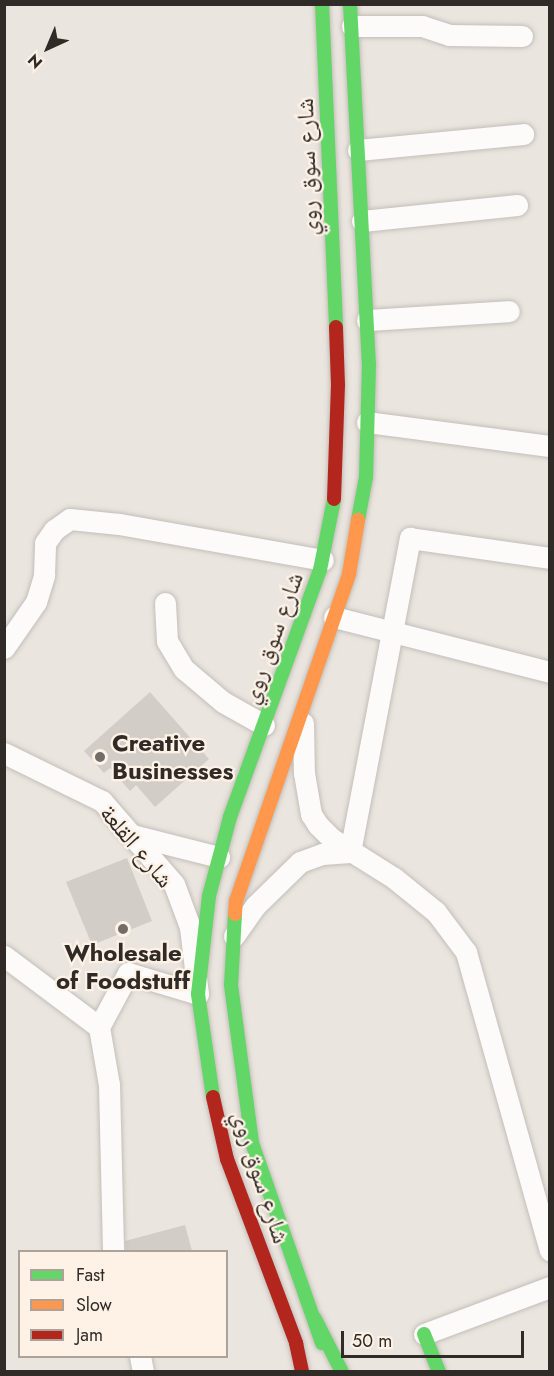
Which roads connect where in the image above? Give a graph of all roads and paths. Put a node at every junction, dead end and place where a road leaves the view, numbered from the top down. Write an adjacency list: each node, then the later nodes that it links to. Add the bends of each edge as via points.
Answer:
1 (322, 4): 14 (main road, شارع سوق روي, via 338,385 337,483)
2 (350, 4): 3 (main road, شارع سوق روي)
3 (351, 26): 4 (street, via 422,26 449,34); 6 (main road, شارع سوق روي)
4 (522, 36)
5 (523, 134): 6 (street)
6 (358, 150): 8 (main road, شارع سوق روي)
7 (517, 205): 8 (street)
8 (362, 221): 10 (main road, شارع سوق روي)
9 (509, 310): 10 (street)
10 (367, 321): 11 (main road, شارع سوق روي)
11 (367, 422): 12 (street); 16 (main road, شارع سوق روي, via 366,477 349,574)
12 (549, 446)
13 (549, 558): 17 (street, via 410,538)
14 (322, 560): 18 (street, via 70,519 54,530 45,543 44,575 36,602); 21 (main road, شارع سوق روي)
15 (165, 603): 21 (street, via 167,641 184,669 223,702)
16 (334, 616): 17 (street); 20 (main road, شارع سوق روي)
17 (392, 633): 19 (street); 24 (street)
18 (4, 648)
19 (549, 672)
20 (303, 706): 24 (street, via 304,773 311,814 332,839); 26 (main road, شارع سوق روي, via 236,901)
21 (264, 726): 25 (main road, شارع سوق روي)
22 (4, 753): 23 (street, شارع القلعة, via 102,801)
23 (132, 835): 25 (street); 28 (street, شارع القلعة, via 174,884 190,927)
24 (351, 852): 26 (street, via 322,854 300,862 255,906); 31 (street, via 394,878 436,912 466,952)
25 (219, 857): 28 (main road, شارع سوق روي, via 209,896)
26 (234, 936): 33 (main road, شارع سوق روي, via 231,985 252,1143)
27 (4, 956): 29 (street)
28 (198, 994): 29 (street, via 128,973); 35 (main road, شارع سوق روي, via 208,1077 227,1160)
29 (99, 1027): 30 (street, via 109,1085)
30 (113, 1250)
31 (549, 1250)
32 (549, 1287): 34 (street)
33 (315, 1319): 38 (main road, شارع سوق روي); 39 (main road)
34 (424, 1334): 40 (main road)
35 (296, 1343): 36 (main road); 37 (main road, شارع سوق روي)
36 (289, 1371)
37 (302, 1371)
38 (331, 1371)
39 (342, 1371)
40 (439, 1371)

